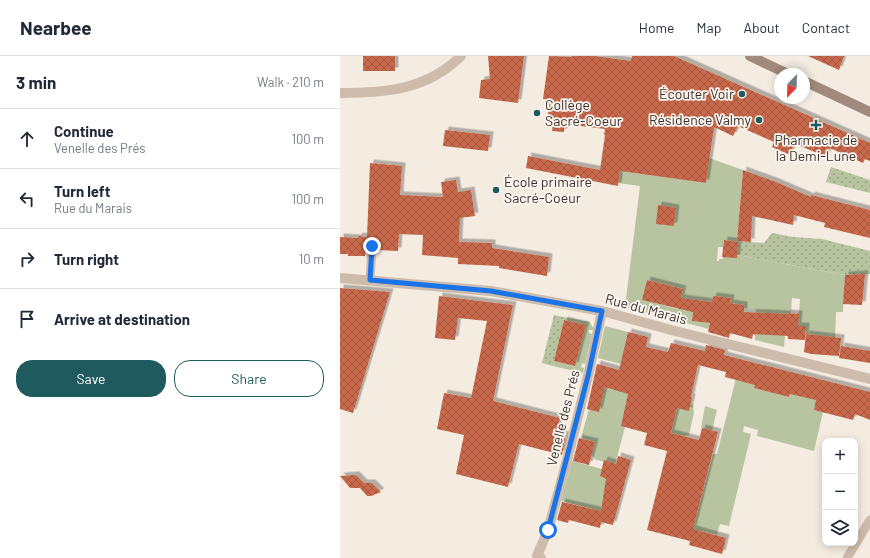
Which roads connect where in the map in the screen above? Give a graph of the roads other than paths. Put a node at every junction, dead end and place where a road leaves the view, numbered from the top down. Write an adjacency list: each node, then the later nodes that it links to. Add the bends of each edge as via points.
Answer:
1 (460, 56): 5 (street, via 438,74 419,84 367,93)
2 (750, 56): 3 (main road)
3 (775, 68)
4 (810, 85): 6 (main road)
5 (340, 93)
6 (870, 112)
7 (372, 246): 9 (lane)
8 (340, 278): 9 (street, Rue du Marais)
9 (370, 280): 10 (street, Rue du Marais, via 491,291)
10 (602, 311): 11 (street, Rue du Marais); 13 (street, Venelle des Prés, via 548,530 537,556)
11 (870, 379)
12 (870, 520): 14 (lane)
13 (541, 558)
14 (847, 558)

